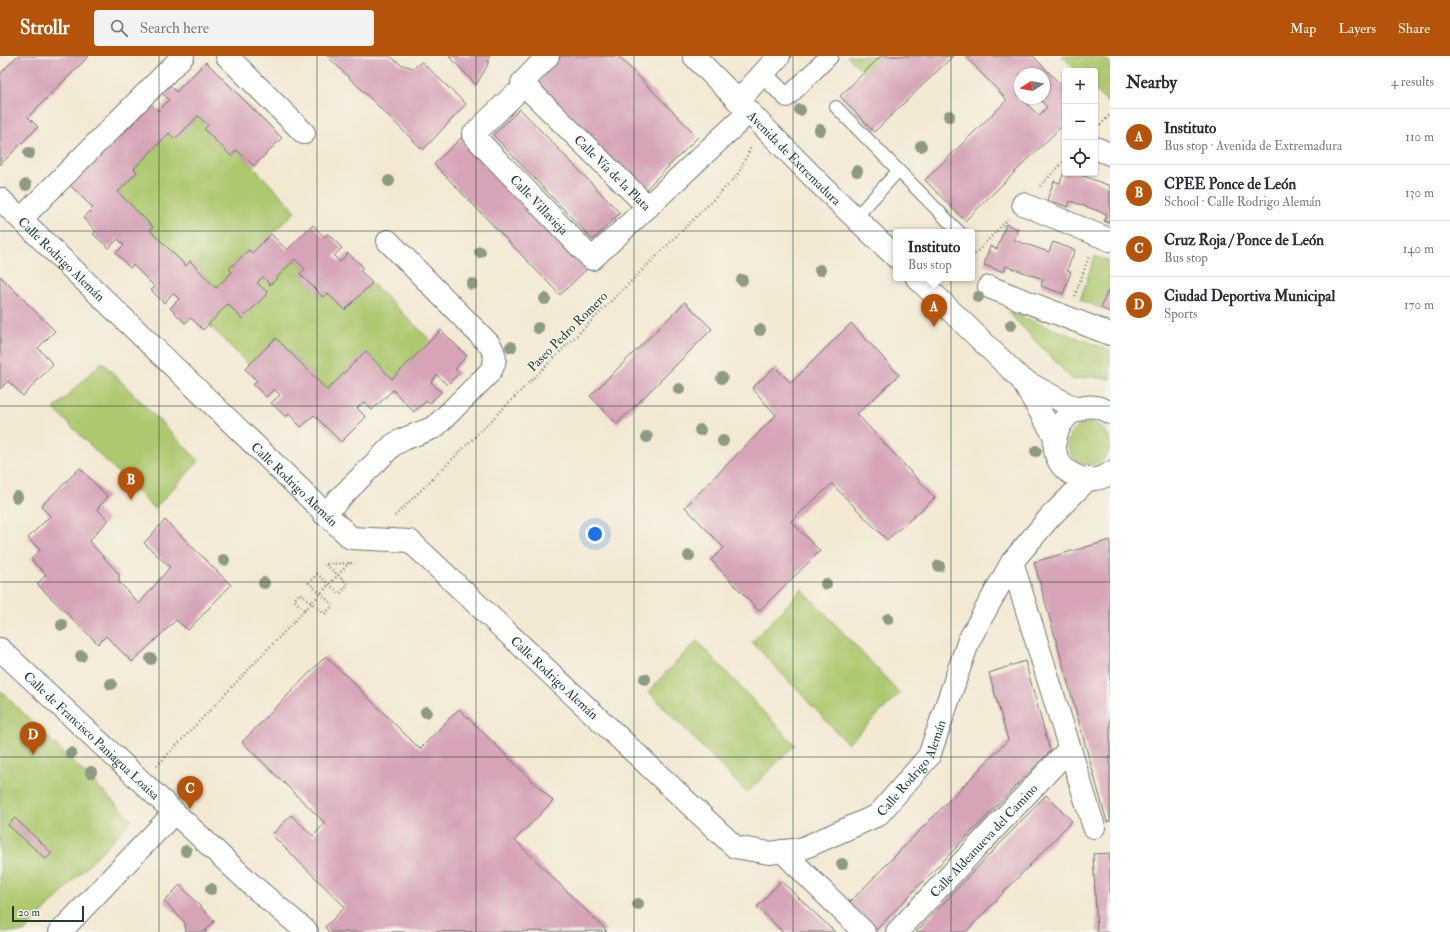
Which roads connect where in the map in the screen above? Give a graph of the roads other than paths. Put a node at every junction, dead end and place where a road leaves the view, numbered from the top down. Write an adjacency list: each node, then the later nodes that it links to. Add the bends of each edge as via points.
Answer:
1 (183, 56): 19 (street)
2 (227, 56): 11 (street)
3 (548, 56): 17 (street, Calle Vía de la Plata, via 522,83)
4 (694, 56): 10 (street, Avenida de Extremadura)
5 (779, 56): 7 (street, Calle Vía de la Plata)
6 (829, 56): 7 (street, via 787,98)
7 (763, 74): 10 (street, Calle Vía de la Plata)
8 (513, 96): 17 (street, Calle Villavieja, via 473,135 592,259)
9 (836, 107): 14 (lane)
10 (749, 112): 17 (street, Calle Vía de la Plata); 18 (street, Avenida de Extremadura)
11 (304, 133)
12 (1098, 149): 13 (street)
13 (1110, 154)
14 (898, 171): 18 (lane); 20 (lane)
15 (0, 199): 19 (street, Calle Rodrigo Alemán)
16 (1023, 204): 22 (street)
17 (648, 207)
18 (856, 217): 23 (street, Avenida de Extremadura)
19 (21, 219): 33 (street, Calle Rodrigo Alemán)
20 (956, 229)
21 (388, 240): 33 (street, via 490,345 496,355 495,366 436,428 393,445)
22 (1110, 240)
23 (893, 254)
24 (920, 281): 27 (street)
25 (989, 287): 26 (street)
26 (1110, 334)
27 (1021, 379): 28 (street); 30 (street)
28 (1078, 410): 29 (street, via 1093,407); 30 (street, via 1062,421)
29 (1110, 413)
30 (1055, 437): 31 (street, via 1056,455)
31 (1066, 469): 32 (street, via 1071,474); 34 (street, Calle Rodrigo Alemán)
32 (1100, 480): 34 (street, Calle Rodrigo Alemán)
33 (324, 514): 40 (street, Calle Rodrigo Alemán, via 351,538 410,541 735,847 769,853)
34 (1050, 517): 35 (street, Calle Rodrigo Alemán)
35 (1012, 562): 37 (street); 40 (street, Calle Rodrigo Alemán, via 969,640 929,756 878,815 801,849)
36 (0, 649): 38 (street, Calle de Francisco Paniagua Loaisa)
37 (1070, 748): 39 (street); 46 (street, Calle Aldeanueva del Camino)
38 (174, 813): 41 (street, Calle de Francisco Paniagua Loaisa); 42 (street)
39 (1094, 827)
40 (782, 851): 45 (street)
41 (254, 887): 43 (street); 44 (street)
42 (60, 932)
43 (291, 932)
44 (307, 932)
45 (864, 932)
46 (897, 932)

